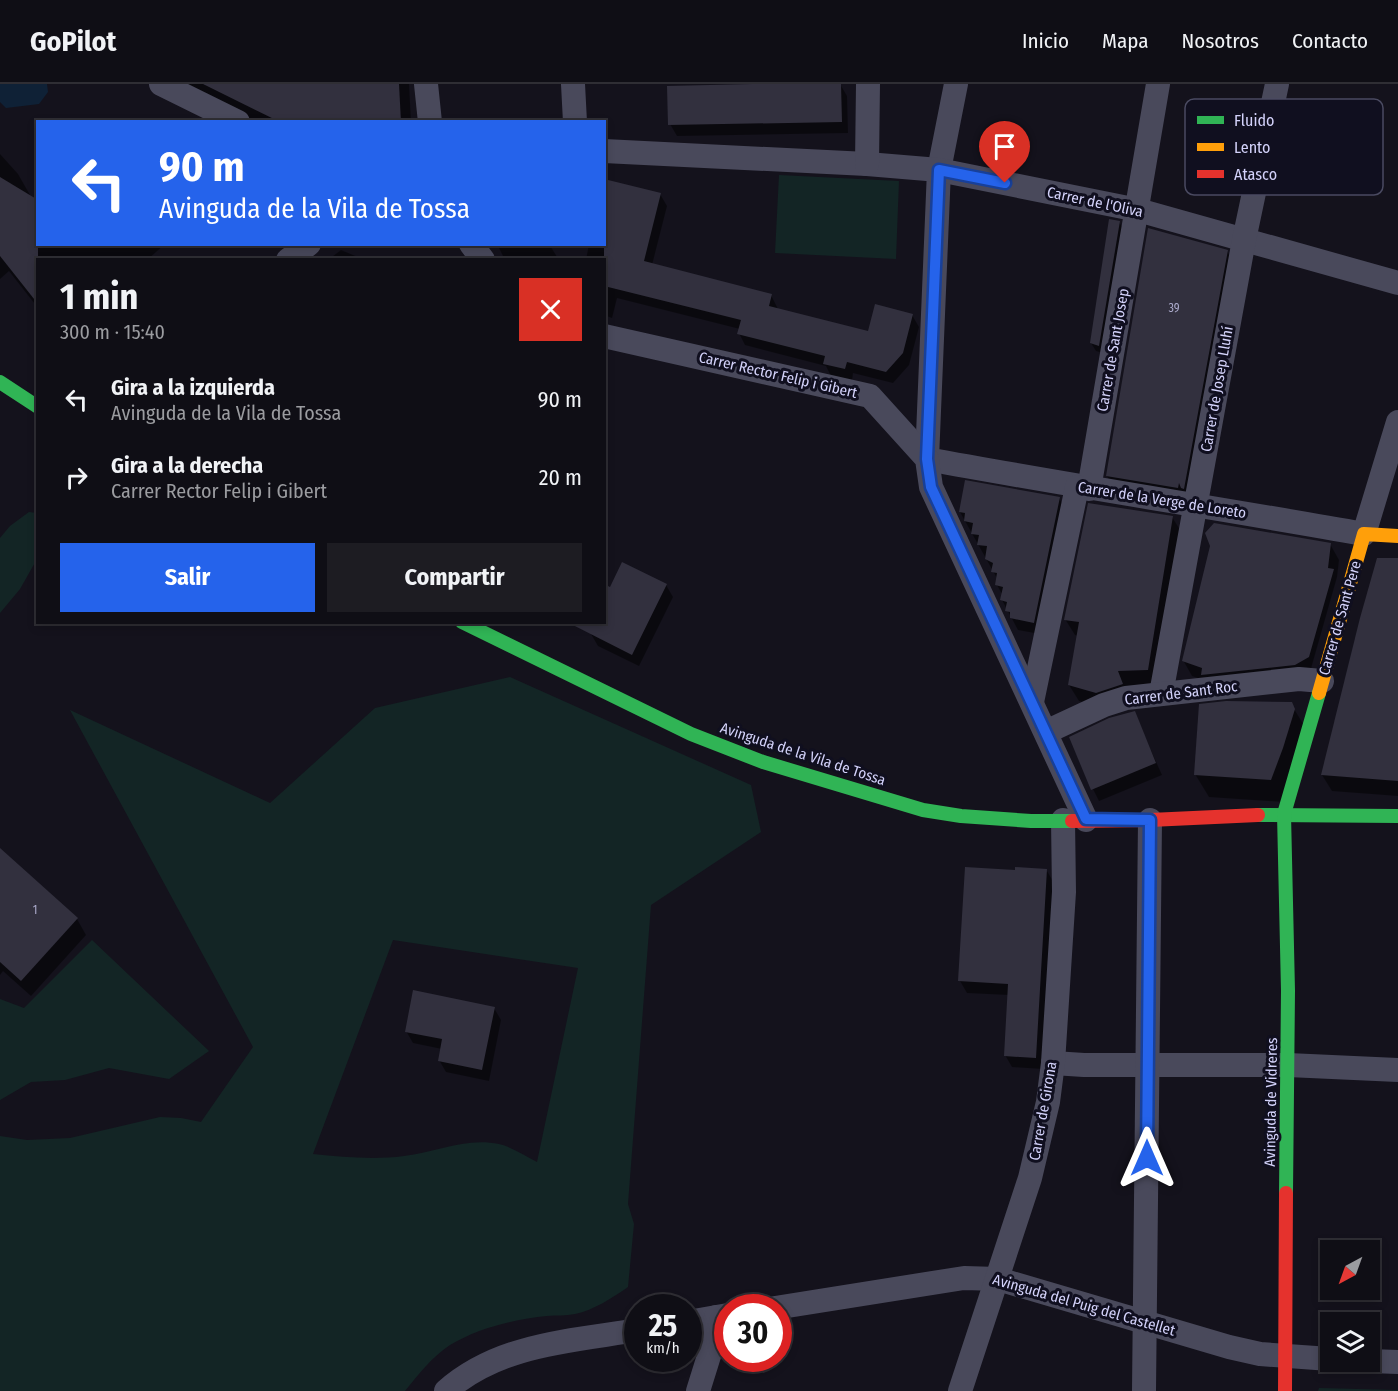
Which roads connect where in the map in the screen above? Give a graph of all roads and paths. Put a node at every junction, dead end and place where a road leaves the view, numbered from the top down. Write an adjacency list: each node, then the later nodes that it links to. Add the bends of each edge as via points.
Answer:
1 (160, 84): 9 (street)
2 (426, 84): 10 (street)
3 (573, 84): 11 (street)
4 (867, 84): 13 (street)
5 (956, 84): 14 (street)
6 (1158, 84): 16 (street, Carrer de Sant Josep)
7 (1277, 84): 8 (street, Carrer de Josep Lluhí)
8 (1274, 99)
9 (234, 120)
10 (430, 120)
11 (575, 120)
12 (606, 152): 13 (street, Carrer de l'Oliva)
13 (867, 164): 14 (street, Carrer de l'Oliva)
14 (939, 170): 16 (street, Carrer de l'Oliva); 26 (street)
15 (1254, 195): 17 (street, Carrer de Josep Lluhí)
16 (1138, 210): 17 (street, Carrer de l'Oliva); 27 (street, Carrer de Sant Josep)
17 (1244, 240): 20 (street, Carrer de l'Oliva); 28 (street, Carrer de Josep Lluhí)
18 (306, 246): 19 (street)
19 (291, 258)
20 (1398, 283)
21 (606, 336): 26 (street, Carrer Rector Felip i Gibert, via 870,396)
22 (0, 382): 24 (main road)
23 (0, 392): 24 (main road)
24 (33, 405)
25 (1398, 422): 29 (street, Carrer de Sant Pere)
26 (927, 459): 27 (street, Carrer de la Verge de Loreto); 34 (street, via 931,487)
27 (1083, 488): 28 (street, Carrer de la Verge de Loreto); 34 (street)
28 (1196, 504): 29 (street, Carrer de la Verge de Loreto); 33 (street, Carrer de Josep Lluhí)
29 (1364, 534): 30 (main road, Carrer de la Verge de Loreto); 32 (main road, Carrer de Sant Pere)
30 (1398, 536)
31 (466, 624): 39 (main road, Avinguda de la Vila de Tossa, via 691,734 763,762 923,810 1031,821)
32 (1322, 681): 33 (street, Carrer de Sant Roc, via 1299,679); 37 (main road, Carrer de Sant Pere)
33 (1161, 694): 35 (street, Carrer de Sant Roc, via 1115,701)
34 (1032, 702): 35 (street)
35 (1046, 732): 39 (street)
36 (1020, 806): 39 (main road, Avinguda de la Vila de Tossa)
37 (1284, 814): 38 (main road, Avinguda de la Vila de Tossa); 40 (main road, Avinguda de la Vila de Tossa); 43 (main road, Avinguda de Vidreres)
38 (1398, 816)
39 (1075, 820): 40 (main road, Avinguda de la Vila de Tossa); 41 (street, Carrer de Girona, via 1064,892)
40 (1150, 820): 42 (street)
41 (1053, 1063): 42 (street); 45 (street, Carrer de Girona, via 1041,1139)
42 (1148, 1064): 43 (street); 47 (street)
43 (1288, 1065): 44 (street); 50 (main road, Avinguda de Vidreres)
44 (1398, 1070)
45 (998, 1279): 46 (street, Avinguda del Puig del Castellet, via 964,1278); 47 (street, Avinguda del Puig del Castellet); 56 (street, Carrer de Girona)
46 (792, 1305)
47 (1145, 1322): 50 (street, Avinguda del Puig del Castellet, via 1230,1347); 57 (street)
48 (624, 1332): 54 (street, via 506,1355 471,1372)
49 (714, 1340): 55 (street)
50 (1284, 1356): 51 (street, Avinguda del Puig del Castellet); 58 (main road, Avinguda de Vidreres)
51 (1320, 1358)
52 (1380, 1361): 53 (street)
53 (1398, 1362)
54 (446, 1391)
55 (698, 1391)
56 (960, 1391)
57 (1144, 1391)
58 (1285, 1391)

